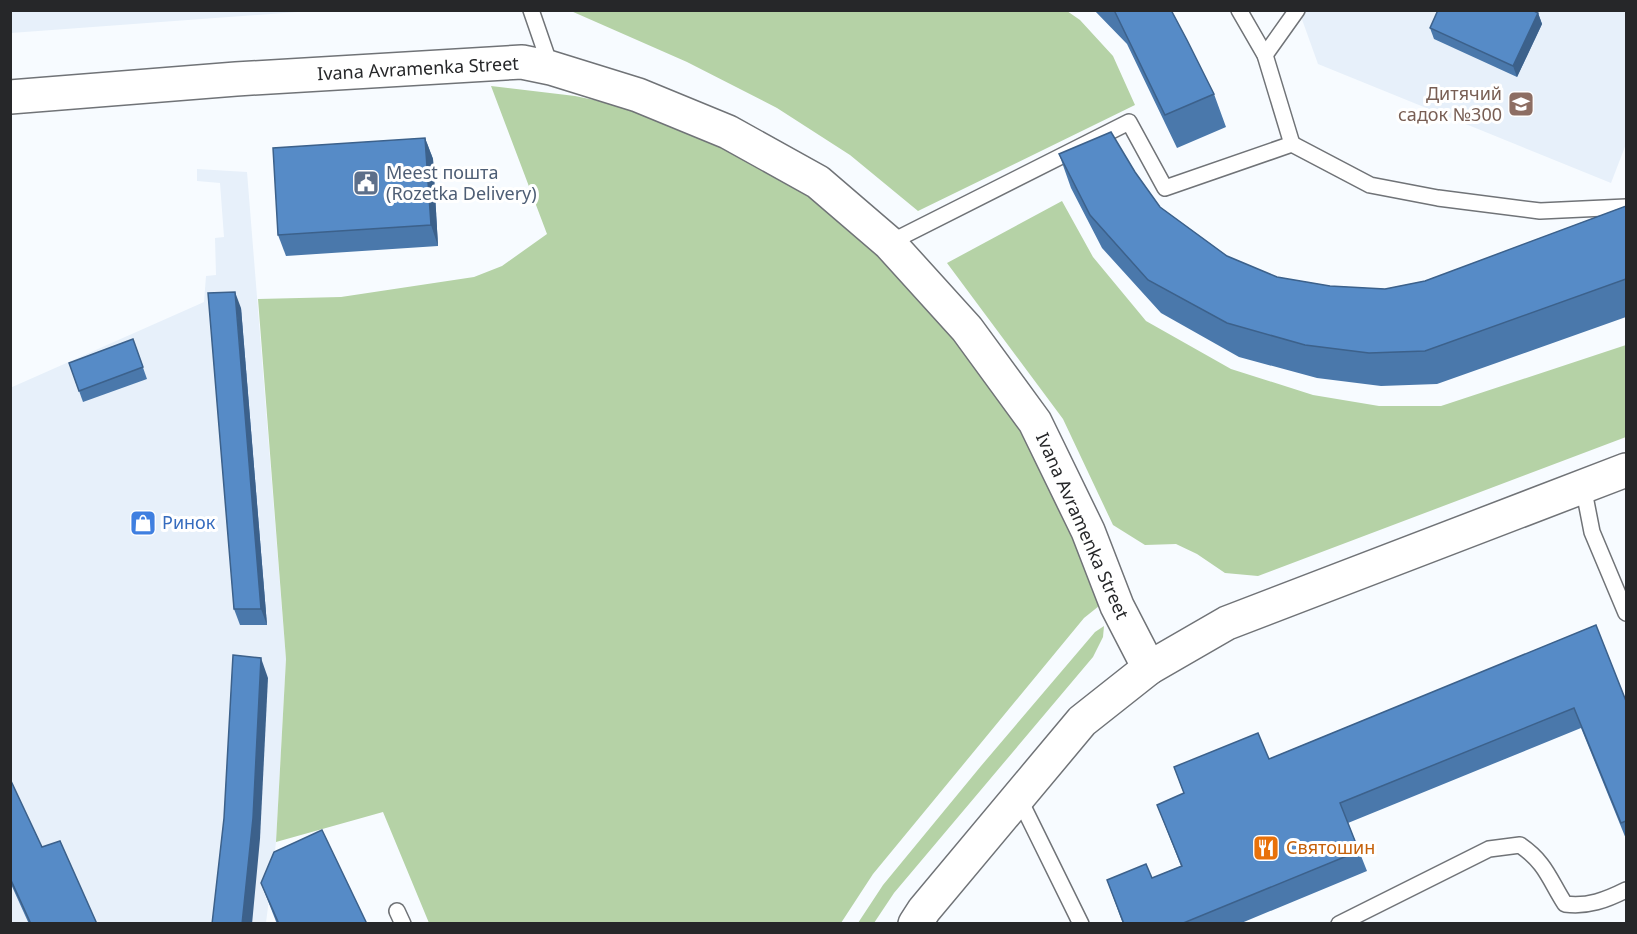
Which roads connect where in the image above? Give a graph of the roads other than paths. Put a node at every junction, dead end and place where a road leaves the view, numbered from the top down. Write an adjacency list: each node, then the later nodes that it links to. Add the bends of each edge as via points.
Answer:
1 (531, 10): 5 (lane)
2 (1239, 10): 4 (lane)
3 (1297, 10): 4 (lane)
4 (1265, 55): 7 (lane)
5 (551, 68): 6 (street, Ivana Avramenka Street, via 522,62); 9 (street, Ivana Avramenka Street, via 638,95 728,132 818,182)
6 (10, 97)
7 (1292, 144): 8 (lane, via 1370,185 1438,198 1540,211); 9 (lane, via 1165,188 1129,123)
8 (1626, 207)
9 (889, 243): 13 (street, Ivana Avramenka Street, via 967,329 1035,422)
10 (1626, 470): 11 (street)
11 (1583, 486): 12 (lane, via 1592,532); 13 (street, via 1227,623)
12 (1626, 613)
13 (1149, 668): 14 (street, via 1082,721)
14 (1018, 796): 16 (street); 17 (lane)
15 (1626, 890): 18 (lane, via 1604,901 1565,904 1545,867 1520,845 1489,849)
16 (915, 924)
17 (1081, 924)
18 (1339, 924)

